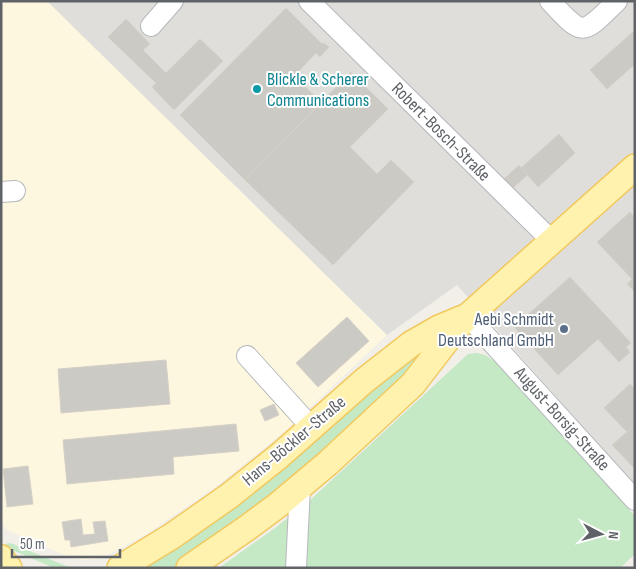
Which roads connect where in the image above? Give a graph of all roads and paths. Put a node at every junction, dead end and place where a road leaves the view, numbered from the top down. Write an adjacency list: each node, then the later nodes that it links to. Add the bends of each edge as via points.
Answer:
1 (173, 1): 5 (street)
2 (309, 1): 7 (street, Robert-Bosch-Straße)
3 (550, 1): 4 (street, via 570,23 587,28)
4 (617, 1)
5 (151, 26)
6 (635, 167): 7 (main road, Hans-Böckler-Straße)
7 (552, 242): 8 (main road, Hans-Böckler-Straße)
8 (468, 316): 10 (main road, Hans-Böckler-Straße, via 410,344); 11 (main road, Hans-Böckler-Straße, via 413,384); 12 (street, August-Borsig-Straße)
9 (247, 356): 10 (street)
10 (312, 428): 15 (main road, Hans-Böckler-Straße, via 229,496)
11 (300, 487): 16 (main road, Hans-Böckler-Straße); 17 (street)
12 (635, 500)
13 (1, 558): 14 (main road)
14 (9, 568)
15 (120, 568)
16 (189, 568)
17 (296, 568)

